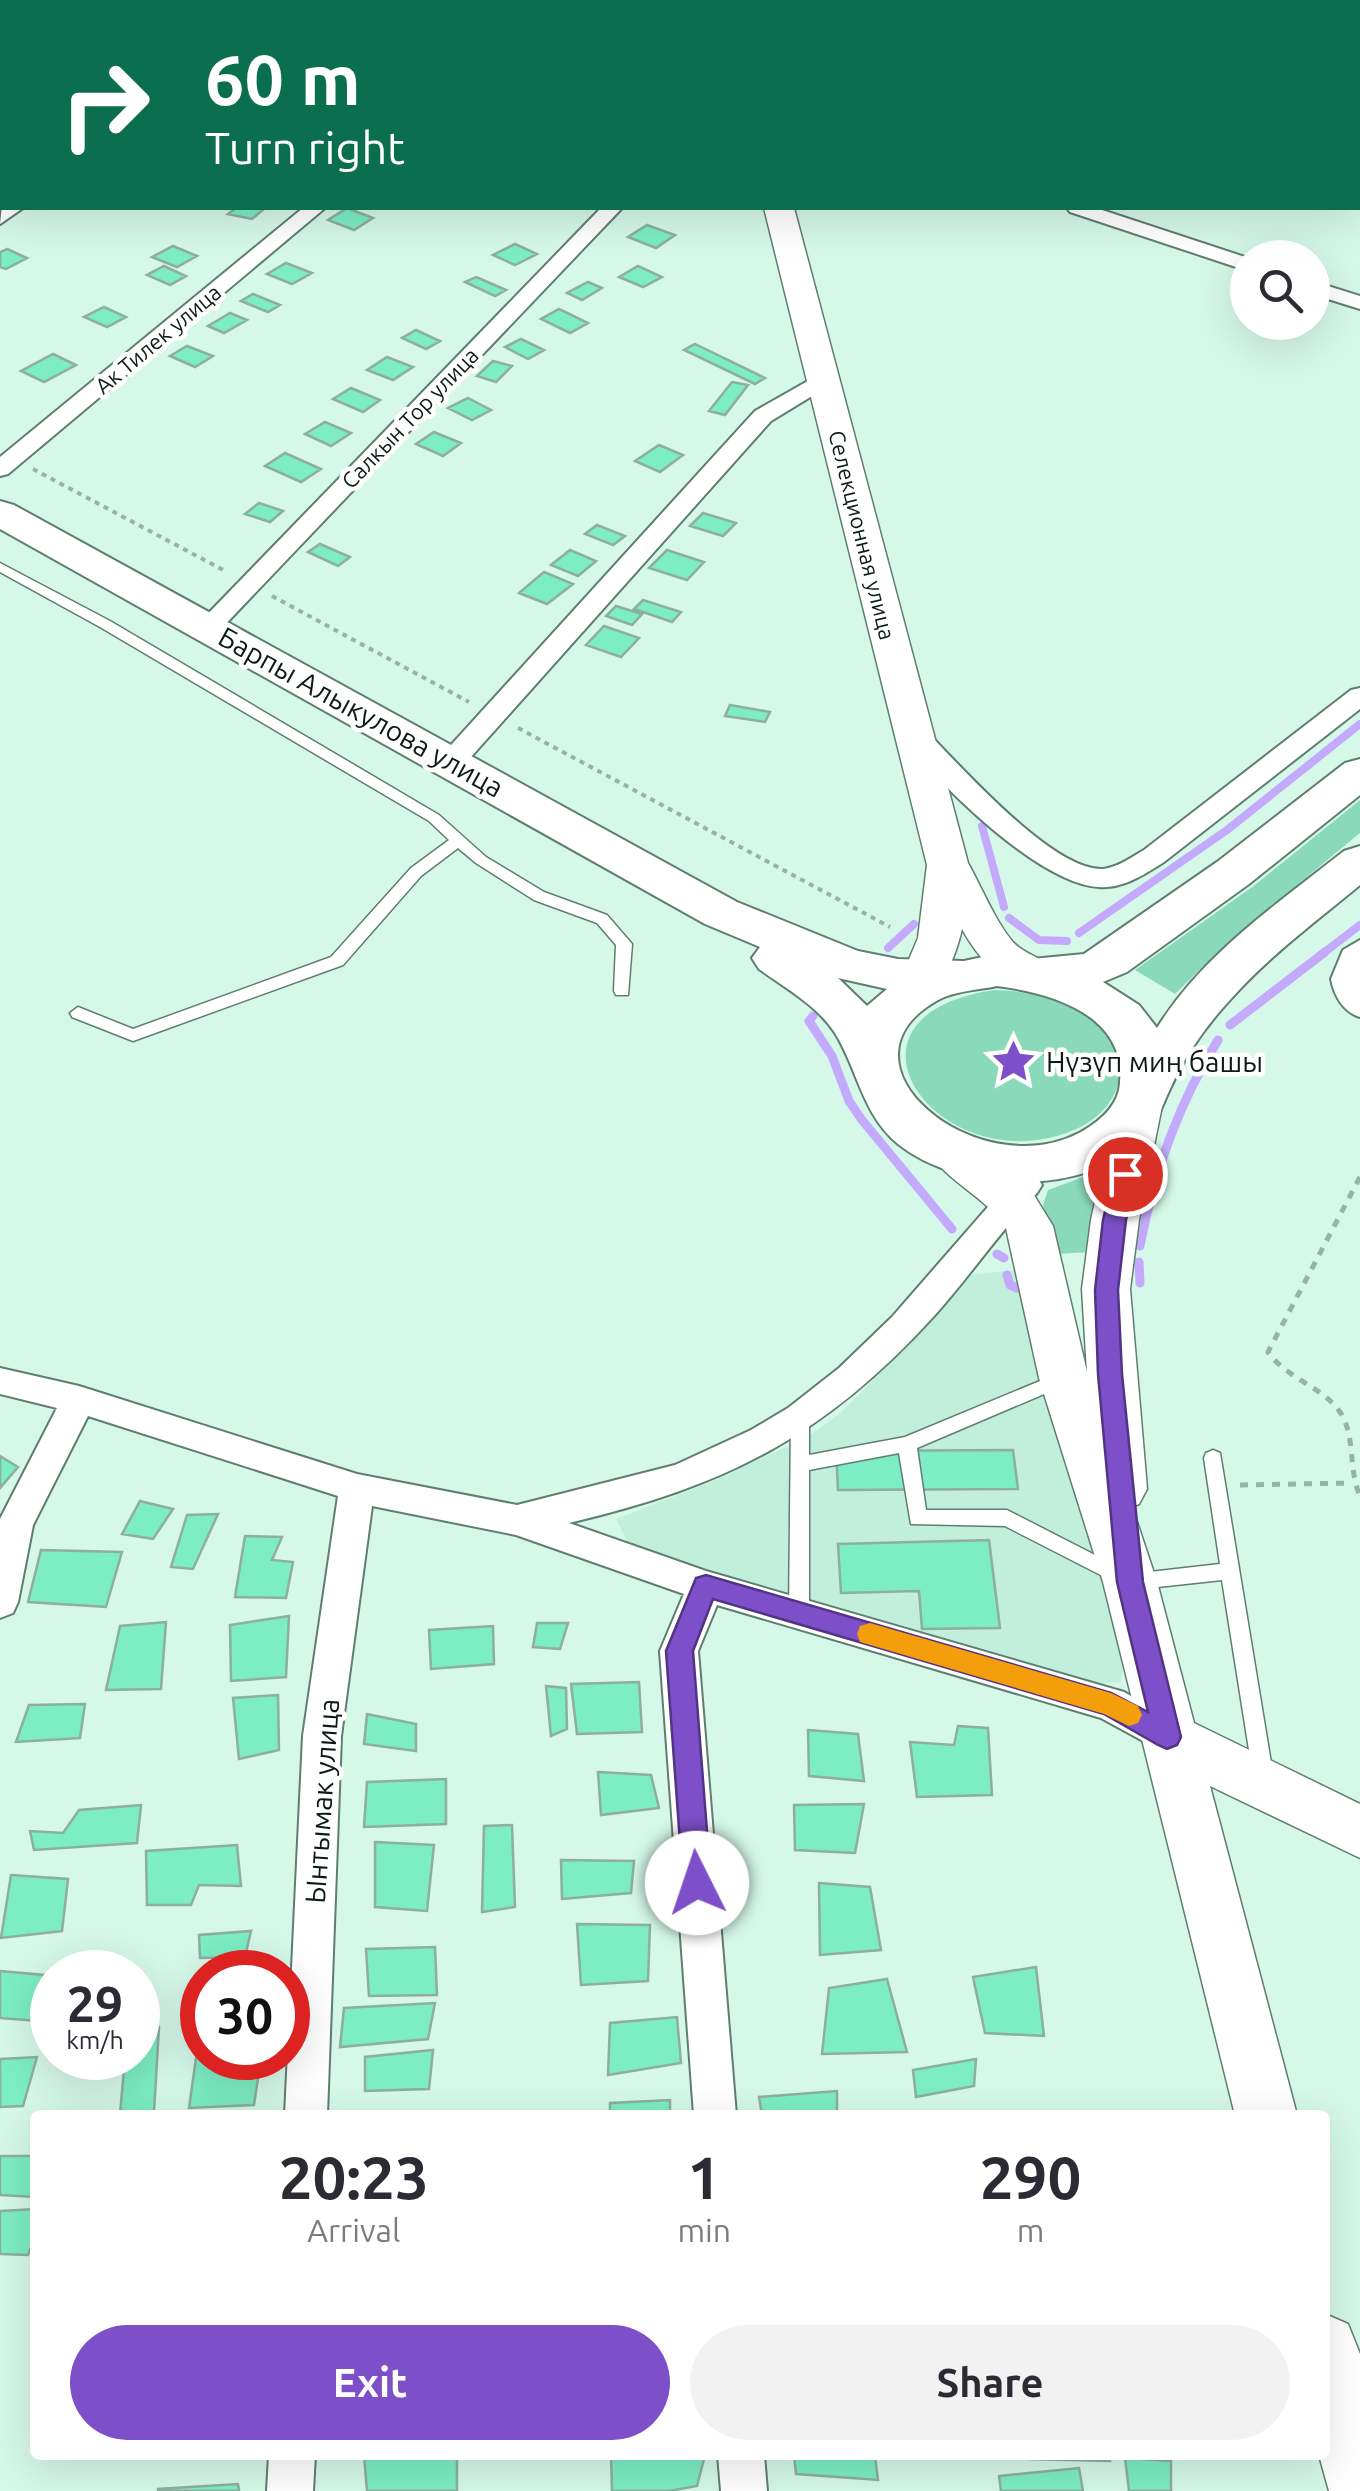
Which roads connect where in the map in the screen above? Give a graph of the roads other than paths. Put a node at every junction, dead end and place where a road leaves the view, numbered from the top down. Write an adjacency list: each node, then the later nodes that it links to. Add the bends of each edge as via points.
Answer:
1 (313, 210): 9 (street, Ак Тилек улица)
2 (610, 210): 12 (street, Салкын Тор улица)
3 (780, 210): 8 (street, Селекционная улица)
4 (1084, 210): 5 (street)
5 (1230, 259)
6 (1330, 293): 7 (street)
7 (1360, 303)
8 (822, 380): 14 (street, Селекционная улица); 15 (street, via 763,416)
9 (7, 463)
10 (0, 513): 12 (main road, Барпы Алыкулова улица)
11 (0, 567): 17 (lane, via 434,818)
12 (208, 628): 15 (main road, Барпы Алыкулова улица)
13 (1360, 696): 14 (street, via 1154,856 1118,876 1097,878 1061,868 1013,832)
14 (913, 734): 19 (street, Селекционная улица)
15 (451, 762): 20 (main road, Барпы Алыкулова улица)
16 (1360, 773): 23 (main road, via 1110,961)
17 (458, 841): 24 (lane, via 539,896 602,920 624,944); 26 (lane, via 416,872 337,961 134,1035)
18 (1360, 861): 28 (main road, via 1219,982 1192,1012)
19 (947, 863): 22 (street, Селекционная улица, via 946,916); 23 (street, Селекционная улица, via 993,946)
20 (720, 912): 22 (main road, Барпы Алыкулова улица, via 848,966); 27 (main road, Барпы Алыкулова улица, via 841,1004 865,1037)
21 (1360, 950): 25 (street, via 1344,981)
22 (919, 973): 23 (main road); 27 (main road, via 879,1029)
23 (1035, 974): 28 (main road, via 1092,995 1125,1022 1144,1054)
24 (622, 992)
25 (1360, 1007)
26 (78, 1013)
27 (872, 1062): 29 (main road, via 895,1114)
28 (1142, 1097): 30 (main road, via 1129,1121 1097,1147); 42 (street, via 1106,1290)
29 (952, 1151): 30 (main road, via 1002,1163); 31 (street)
30 (1052, 1161): 31 (street)
31 (1012, 1199): 32 (street, via 1029,1226); 35 (street, via 876,1352)
32 (1064, 1378): 36 (lane); 42 (street)
33 (0, 1381): 34 (street)
34 (78, 1400): 39 (street); 44 (street, via 15,1525)
35 (800, 1420): 38 (lane); 40 (street, via 759,1444 628,1496)
36 (907, 1444): 38 (lane); 42 (lane, via 918,1518 1008,1518)
37 (1213, 1458): 41 (lane)
38 (800, 1464): 45 (lane)
39 (357, 1488): 40 (street); 49 (street, Ынтымак улица, via 322,1736)
40 (516, 1520): 43 (street)
41 (1229, 1571): 42 (lane); 47 (lane)
42 (1130, 1582): 46 (street)
43 (706, 1586): 45 (street); 50 (street, via 680,1651)
44 (0, 1602)
45 (800, 1613): 46 (street, via 1111,1704)
46 (1167, 1737): 47 (street); 51 (street)
47 (1265, 1785): 48 (street)
48 (1360, 1832)
49 (306, 2110)
50 (715, 2110)
51 (1265, 2110)
52 (1330, 2367): 55 (street)
53 (292, 2460): 56 (street)
54 (741, 2460): 57 (street)
55 (1360, 2484)
56 (290, 2491)
57 (744, 2491)

